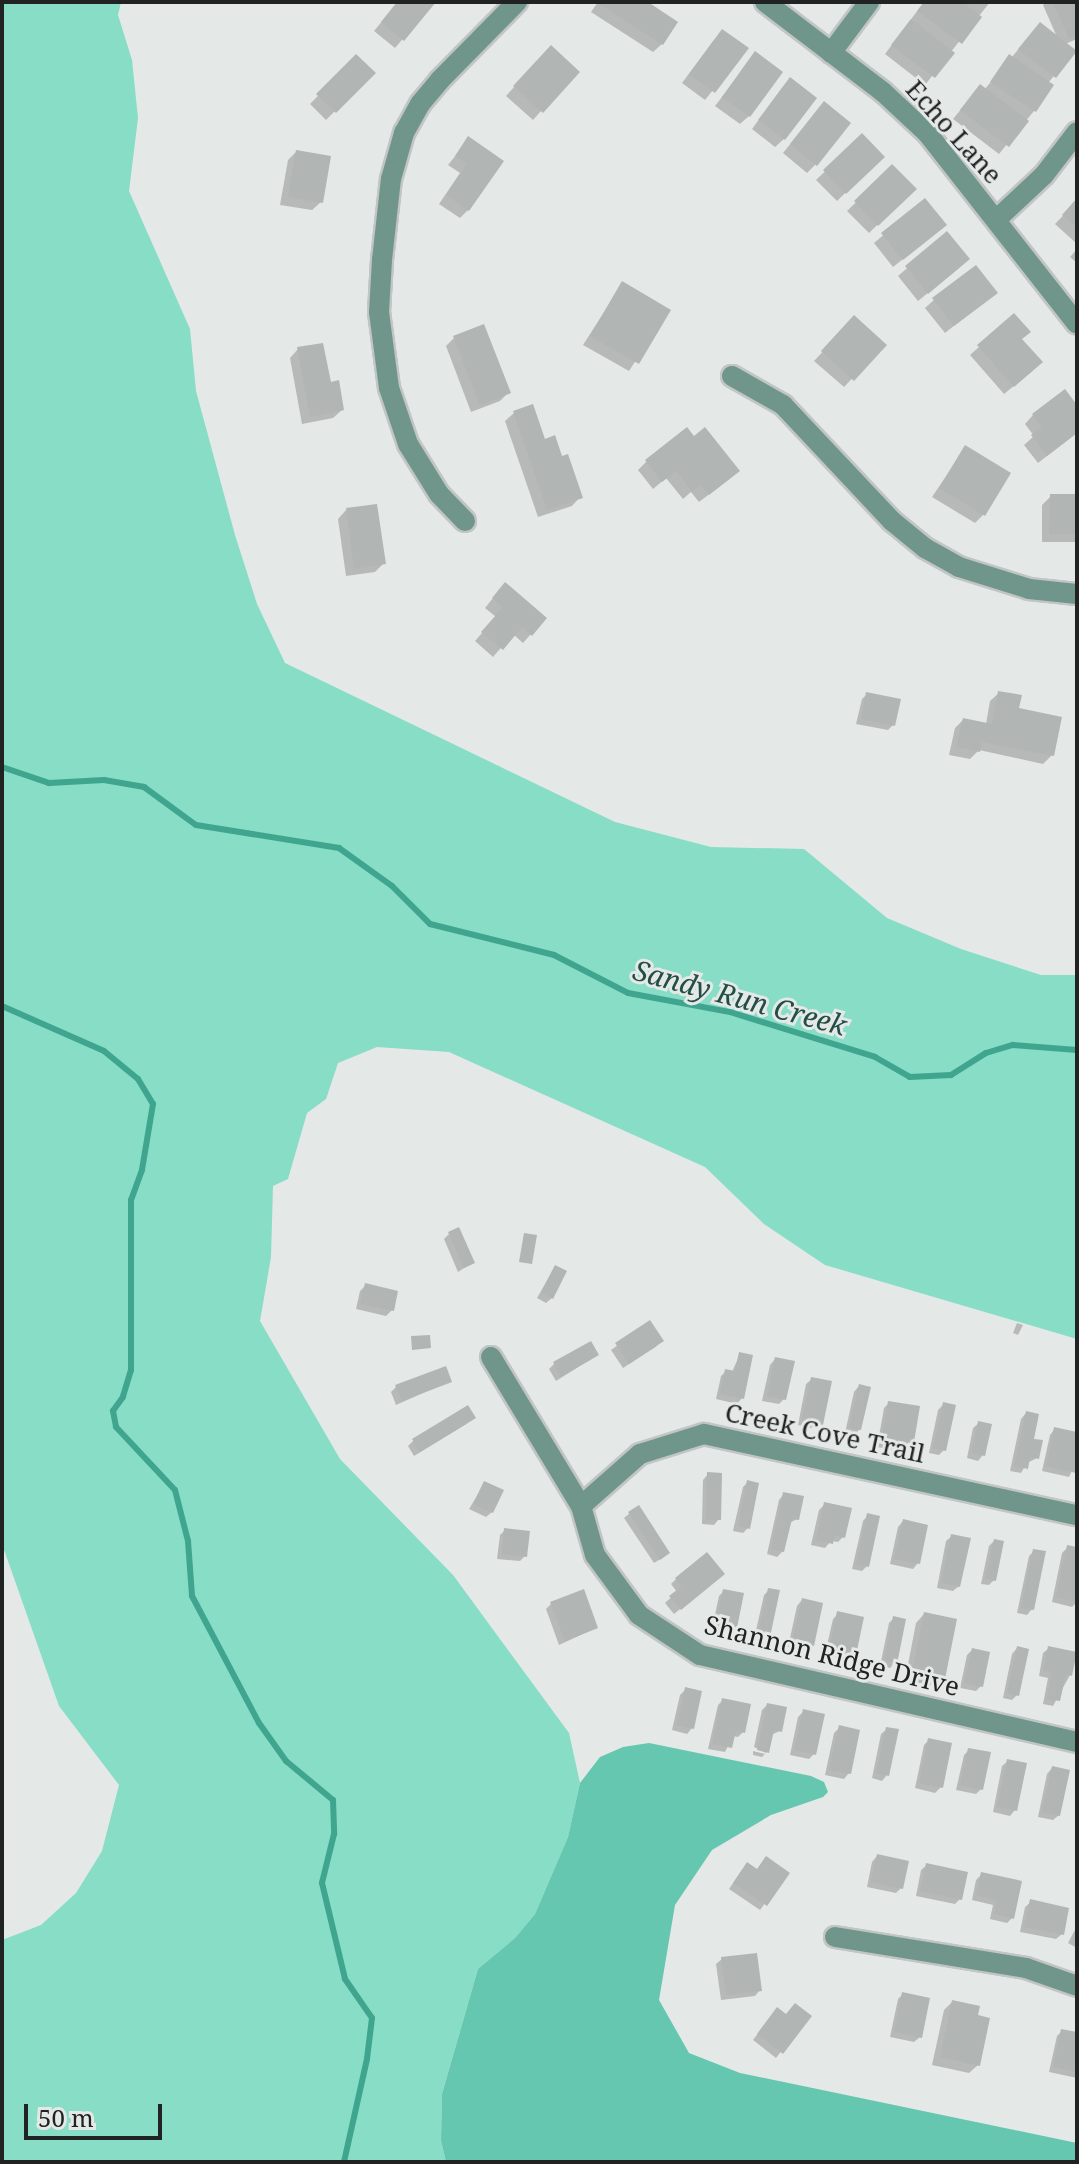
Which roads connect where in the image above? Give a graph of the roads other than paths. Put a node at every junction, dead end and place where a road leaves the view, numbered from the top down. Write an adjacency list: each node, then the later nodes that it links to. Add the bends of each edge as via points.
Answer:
1 (517, 2): 9 (street, via 440,80 404,133 391,179 382,260 379,312 389,388 408,444 439,494)
2 (765, 2): 4 (street, Echo Lane)
3 (869, 2): 4 (street)
4 (831, 53): 6 (street, Echo Lane, via 928,134)
5 (1077, 132): 6 (street, via 1044,175)
6 (997, 219): 7 (street, Echo Lane)
7 (1077, 324)
8 (732, 376): 10 (street, via 783,405 892,521 925,548 959,567 1029,589)
9 (465, 521)
10 (1077, 594)
11 (491, 1357): 12 (street, Shannon Ridge Drive)
12 (581, 1506): 13 (street, Creek Cove Trail, via 640,1454 704,1434); 14 (street, Shannon Ridge Drive, via 595,1555 639,1615 700,1655)
13 (1077, 1515)
14 (1077, 1742)
15 (835, 1937): 16 (street, via 1026,1968)
16 (1077, 1986)

